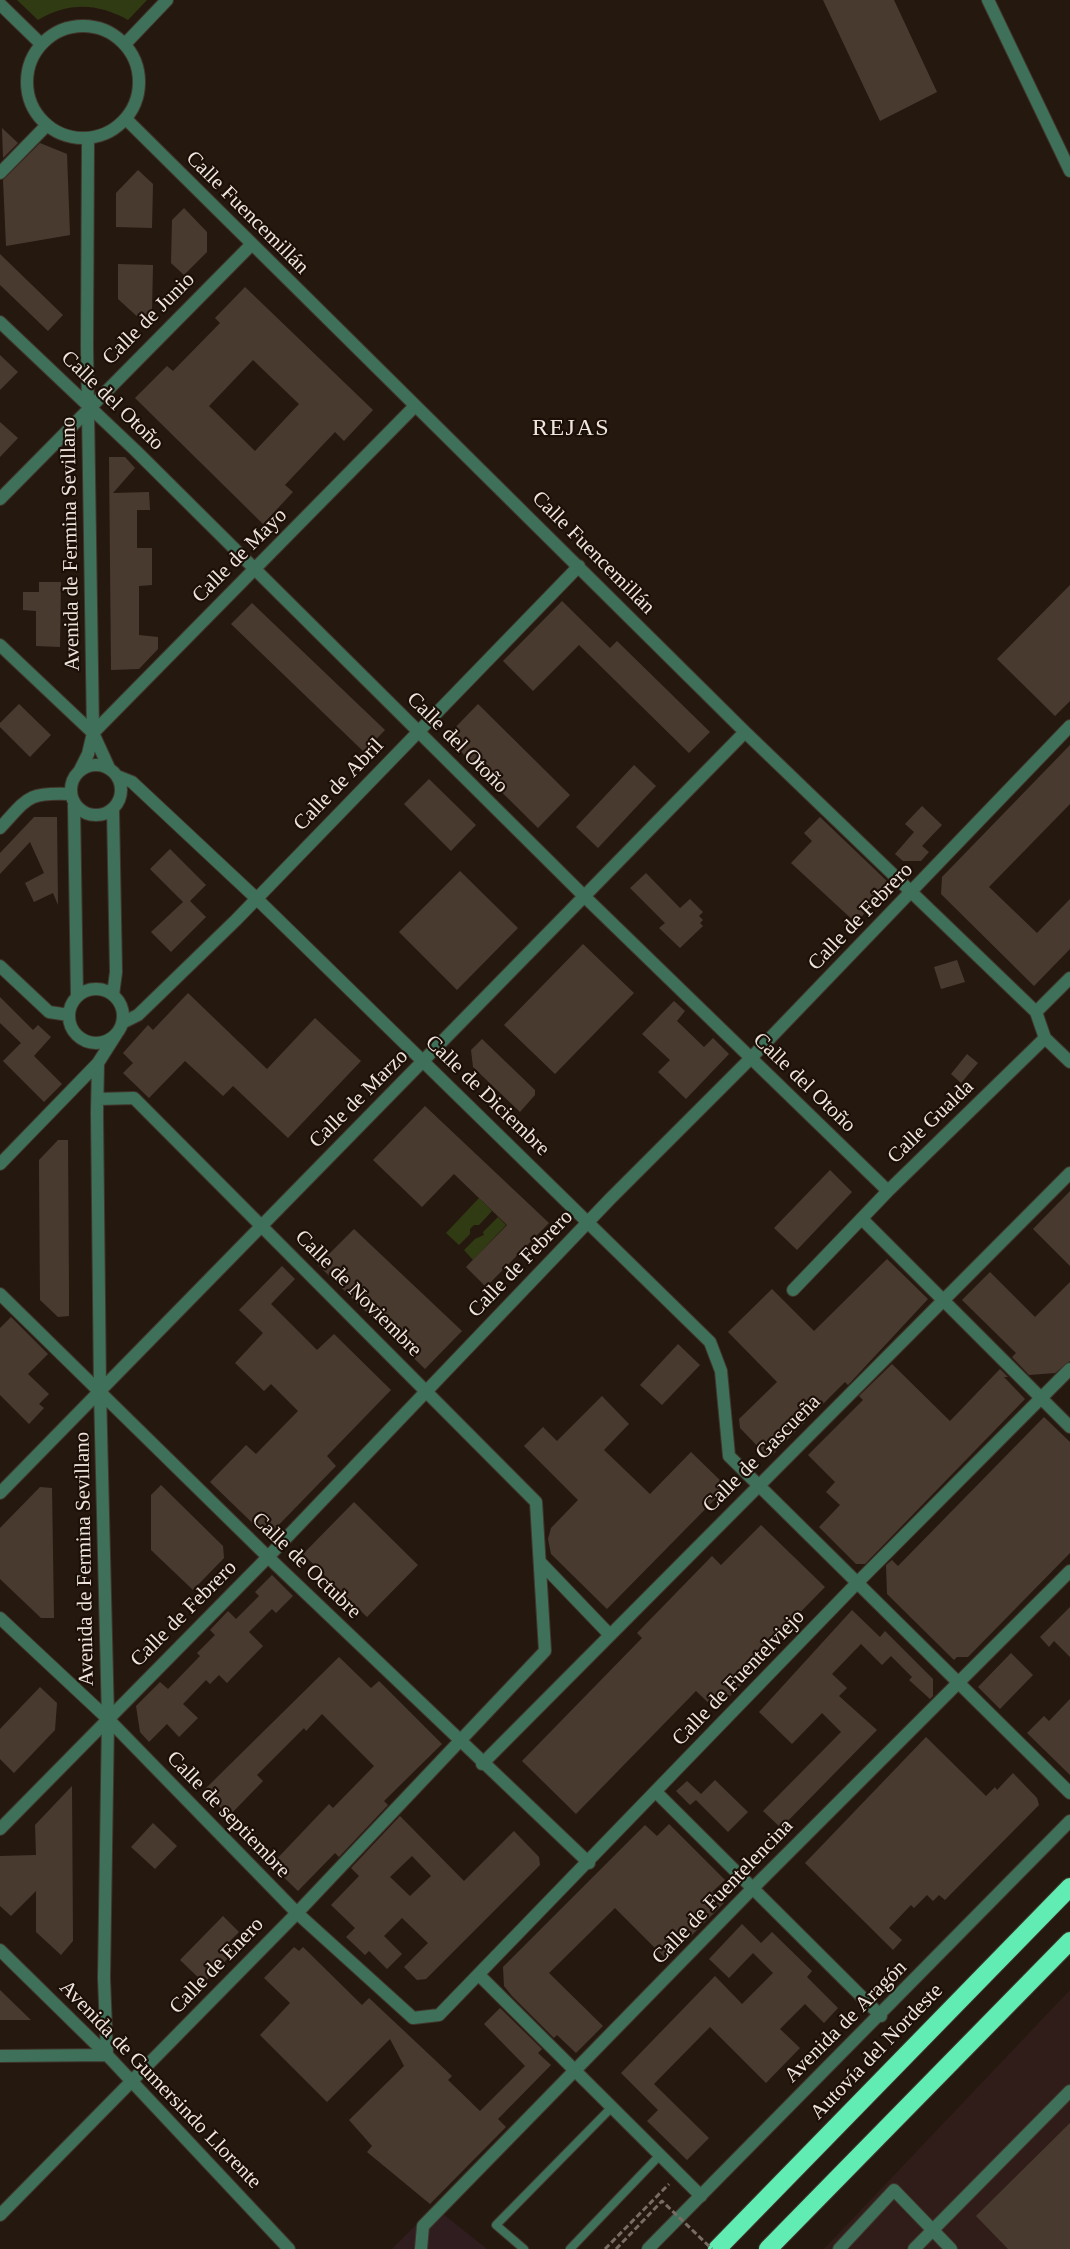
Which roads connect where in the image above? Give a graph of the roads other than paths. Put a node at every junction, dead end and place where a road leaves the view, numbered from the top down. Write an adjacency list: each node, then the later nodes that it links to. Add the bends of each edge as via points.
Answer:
1 (167, 0): 5 (street)
2 (988, 0): 9 (street)
3 (0, 4): 4 (street)
4 (41, 44): 5 (street, via 56,33 83,26 110,32); 7 (street, via 31,60 27,86 35,112)
5 (125, 44): 6 (street, via 139,73 135,105)
6 (126, 119): 8 (street, via 109,132); 11 (street, Calle Fuencemillán)
7 (46, 126): 8 (street, via 66,136); 10 (street)
8 (88, 139): 13 (street, Avenida de Fermina Sevillano)
9 (1070, 171)
10 (0, 173)
11 (251, 244): 13 (street, Calle de Junio); 14 (street, Calle Fuencemillán)
12 (0, 322): 13 (street, Calle del Otoño)
13 (89, 406): 15 (street, Calle de Junio); 17 (street, Calle del Otoño); 22 (street, Avenida de Fermina Sevillano)
14 (415, 406): 16 (street, Calle Fuencemillán); 17 (street, Calle de Mayo)
15 (0, 499)
16 (579, 566): 20 (street, Calle de Abril); 21 (street, Calle Fuencemillán)
17 (255, 569): 20 (street, Calle del Otoño); 22 (street, Calle de Mayo)
18 (0, 645): 22 (street)
19 (1070, 726): 28 (street, Calle de Febrero)
20 (418, 731): 29 (street, Calle del Otoño); 30 (street, Calle de Abril)
21 (745, 732): 28 (street, Calle Fuencemillán); 29 (street, Calle de Marzo)
22 (93, 733): 23 (street, Avenida de Fermina Sevillano); 24 (street, Avenida de Fermina Sevillano)
23 (80, 770): 24 (street, via 99,764); 25 (street, via 71,781)
24 (113, 772): 26 (street, via 121,787 120,799); 30 (street, Calle de Diciembre, via 132,782)
25 (72, 800): 26 (street, via 82,812 93,816); 27 (street, via 46,793 29,796); 34 (street)
26 (113, 809): 33 (street)
27 (0, 828)
28 (913, 891): 35 (street, Calle Fuencemillán); 40 (street, Calle de Febrero)
29 (585, 897): 40 (street, Calle del Otoño); 41 (street, Calle de Marzo)
30 (257, 898): 37 (street, Calle de Abril, via 138,1015); 41 (street, Calle de Diciembre)
31 (0, 966): 36 (street, via 49,1012)
32 (1070, 978): 35 (street)
33 (113, 995): 34 (street, via 95,989); 37 (street, via 122,1008)
34 (77, 997): 36 (street)
35 (1036, 1012): 39 (street)
36 (69, 1015): 38 (street)
37 (119, 1028): 38 (street, via 99,1042); 43 (street)
38 (79, 1037): 43 (street)
39 (1045, 1038): 42 (street); 47 (street, Calle Gualda)
40 (750, 1059): 47 (street, Calle del Otoño); 49 (street, Calle de Febrero)
41 (423, 1062): 49 (street, Calle de Diciembre); 50 (street, Calle de Marzo)
42 (1070, 1062)
43 (98, 1063): 44 (street, Avenida de Fermina Sevillano); 45 (street)
44 (98, 1099): 50 (street, Calle de Noviembre, via 134,1098); 55 (street, Avenida de Fermina Sevillano)
45 (0, 1164)
46 (1070, 1173): 53 (street, Calle de Gascueña)
47 (888, 1191): 48 (street, Calle Gualda)
48 (862, 1219): 51 (street, Calle Gualda); 53 (street)
49 (589, 1222): 56 (street, Calle de Febrero); 59 (street, Calle de Diciembre, via 710,1342 721,1371 729,1456)
50 (262, 1224): 55 (street, Calle de Marzo); 56 (street, Calle de Noviembre)
51 (793, 1290)
52 (0, 1294): 55 (street, Calle de Octubre)
53 (943, 1299): 57 (street); 59 (street, Calle de Gascueña)
54 (1070, 1369): 57 (street, Calle de Fuentelviejo)
55 (100, 1391): 60 (street, Calle de Marzo); 61 (street, Calle de Octubre); 68 (street, Avenida de Fermina Sevillano)
56 (427, 1392): 61 (street, Calle de Febrero); 62 (street, Calle de Noviembre, via 536,1502)
57 (1041, 1398): 58 (street); 64 (street, Calle de Fuentelviejo)
58 (1070, 1427)
59 (758, 1486): 64 (street, Calle de Diciembre); 66 (street, Calle de Gascueña)
60 (0, 1493)
61 (268, 1557): 68 (street, Calle de Febrero); 69 (street, Calle de Octubre)
62 (540, 1562): 66 (street); 69 (street, Calle de Noviembre, via 545,1651)
63 (1070, 1571): 67 (street, Calle de Fuentelencina)
64 (856, 1584): 67 (street, Calle de Diciembre); 71 (street, Calle de Fuentelviejo)
65 (0, 1618): 68 (street, Calle de septiembre)
66 (609, 1634): 70 (street, Calle de Gascueña)
67 (958, 1684): 72 (street, Calle de Diciembre); 77 (street, Calle de Fuentelencina)
68 (108, 1719): 74 (street, Calle de Febrero); 78 (street, Calle de septiembre); 84 (street, Avenida de Fermina Sevillano, via 104,1978)
69 (459, 1741): 70 (street, Calle de Octubre); 78 (street, Calle de Enero)
70 (483, 1764): 75 (street, Calle de Octubre)
71 (656, 1792): 75 (street, Calle de Fuentelviejo); 77 (street)
72 (1070, 1793)
73 (1070, 1821): 83 (street, Avenida de Aragón)
74 (0, 1829)
75 (589, 1863): 81 (street, Calle de Fuentelviejo)
76 (1070, 1887): 99 (highway, Autovía del Nordeste)
77 (753, 1888): 83 (street); 86 (street, Calle de Fuentelencina)
78 (297, 1912): 82 (street, Calle de septiembre, via 413,2018); 87 (street, Calle de Enero)
79 (1070, 1941): 100 (highway)
80 (0, 1950): 84 (street, Avenida de Gumersindo Llorente)
81 (479, 1975): 82 (street, Calle de Fuentelviejo); 86 (street)
82 (439, 2015)
83 (881, 2016): 91 (street, Avenida de Aragón)
84 (107, 2055): 85 (street); 87 (street, Avenida de Gumersindo Llorente)
85 (0, 2056)
86 (575, 2071): 89 (street); 95 (street, Calle de Fuentelencina, via 423,2226)
87 (133, 2082): 92 (street, Calle de Enero); 94 (street, Avenida de Gumersindo Llorente)
88 (1070, 2091): 93 (street)
89 (612, 2108): 90 (street); 96 (lane, via 496,2225)
90 (660, 2155): 91 (street); 97 (lane)
91 (701, 2196): 98 (street, Avenida de Aragón)
92 (0, 2216)
93 (932, 2230): 101 (street, via 894,2190); 102 (street); 103 (street)
94 (289, 2249)
95 (421, 2249)
96 (524, 2249)
97 (570, 2249)
98 (648, 2249)
99 (717, 2249)
100 (768, 2249)
101 (839, 2249)
102 (914, 2249)
103 (951, 2249)

